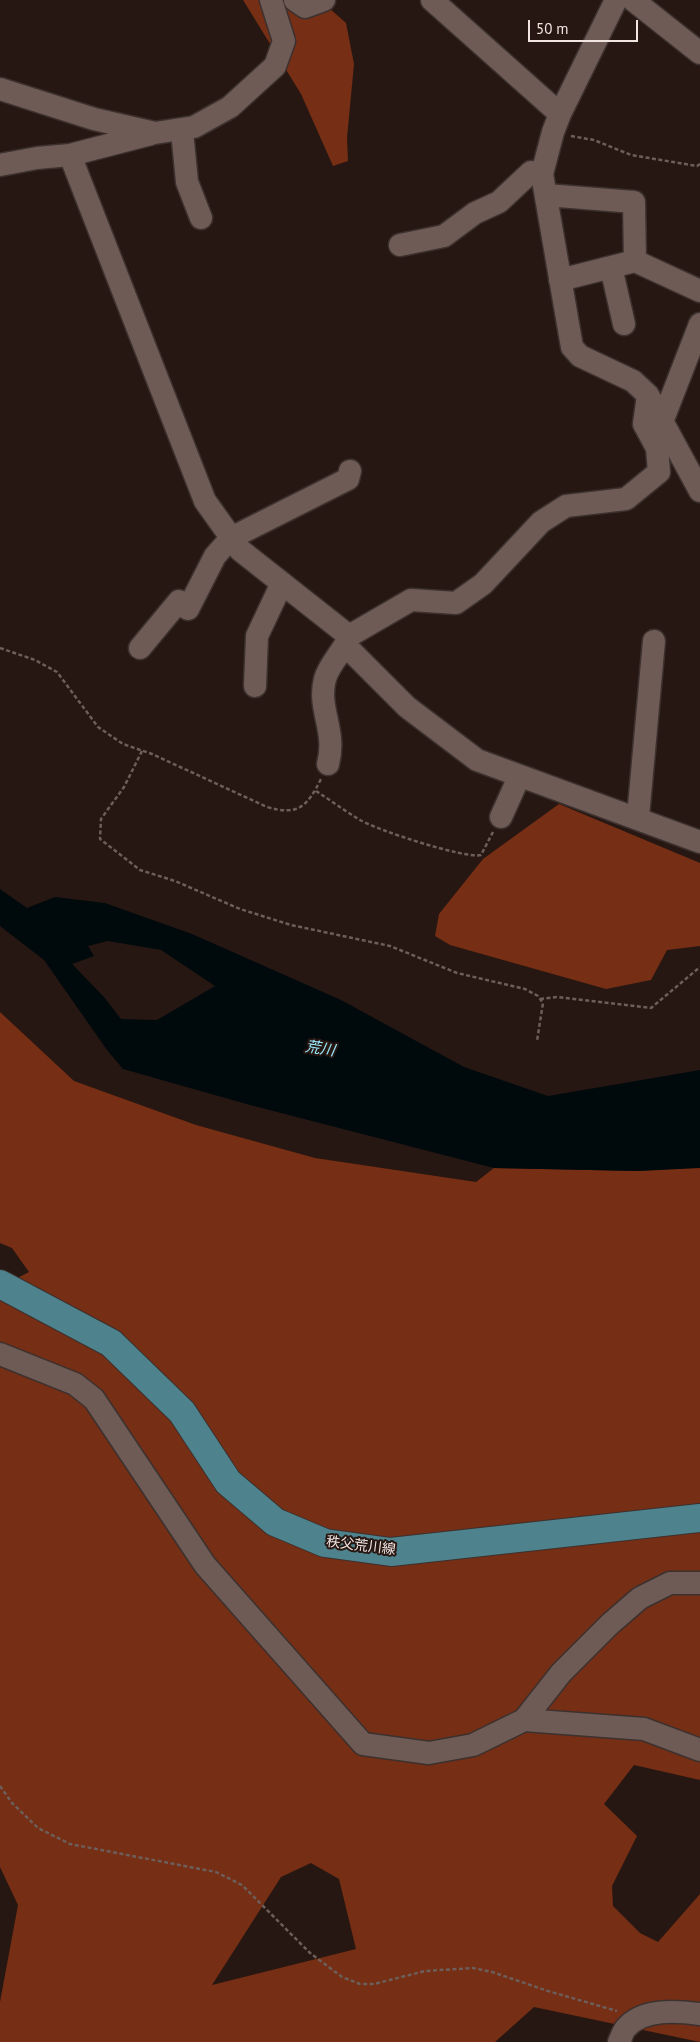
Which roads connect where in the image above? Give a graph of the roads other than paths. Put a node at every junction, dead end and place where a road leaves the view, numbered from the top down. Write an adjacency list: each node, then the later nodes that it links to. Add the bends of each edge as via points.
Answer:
1 (272, 0): 10 (street, via 284,41 275,66 230,106)
2 (294, 0): 3 (street, via 305,7)
3 (324, 0)
4 (432, 0): 9 (street)
5 (616, 0): 9 (street)
6 (633, 0): 7 (street)
7 (700, 52)
8 (0, 89): 11 (street, via 94,119)
9 (556, 123): 15 (street, via 542,174)
10 (182, 131): 11 (street); 16 (street, via 187,182)
11 (155, 133): 12 (street)
12 (70, 155): 13 (street); 28 (street, via 205,501)
13 (0, 165)
14 (531, 172): 17 (street, via 499,202 475,213 444,236)
15 (546, 195): 18 (street, via 634,202); 20 (street)
16 (201, 218)
17 (400, 245)
18 (635, 262): 19 (street); 21 (street)
19 (611, 267): 20 (street); 22 (street)
20 (560, 280): 24 (street, via 572,346 580,356 634,381)
21 (700, 291)
22 (624, 324)
23 (700, 324): 25 (street)
24 (648, 395): 25 (street); 30 (street, via 644,424 657,448 659,472 626,499 566,506 541,522 483,584 456,603 411,600)
25 (662, 422): 27 (street)
26 (350, 471): 28 (street, via 348,479)
27 (700, 491)
28 (232, 538): 29 (street, via 240,550); 32 (street, via 215,556 188,609 179,601)
29 (282, 583): 30 (street); 33 (street, via 257,636)
30 (347, 640): 34 (street, via 325,678 322,702 332,749); 35 (street, via 407,707 476,760)
31 (654, 641): 37 (street)
32 (140, 648)
33 (255, 686)
34 (328, 764)
35 (520, 777): 36 (street); 37 (street)
36 (501, 817)
37 (638, 818): 38 (street)
38 (700, 842)
39 (0, 1284): 41 (main road, 秩父荒川線, via 111,1343 182,1412 228,1482 275,1522 325,1543 391,1552)
40 (0, 1354): 43 (street, via 76,1384 94,1399 205,1566 362,1744 429,1753 474,1745)
41 (700, 1518)
42 (700, 1582): 43 (street, via 670,1583 640,1598 561,1673)
43 (524, 1720): 44 (street, via 644,1729)
44 (700, 1750)
45 (700, 2014): 46 (street, via 673,2011 647,2014 626,2028)
46 (619, 2042)

